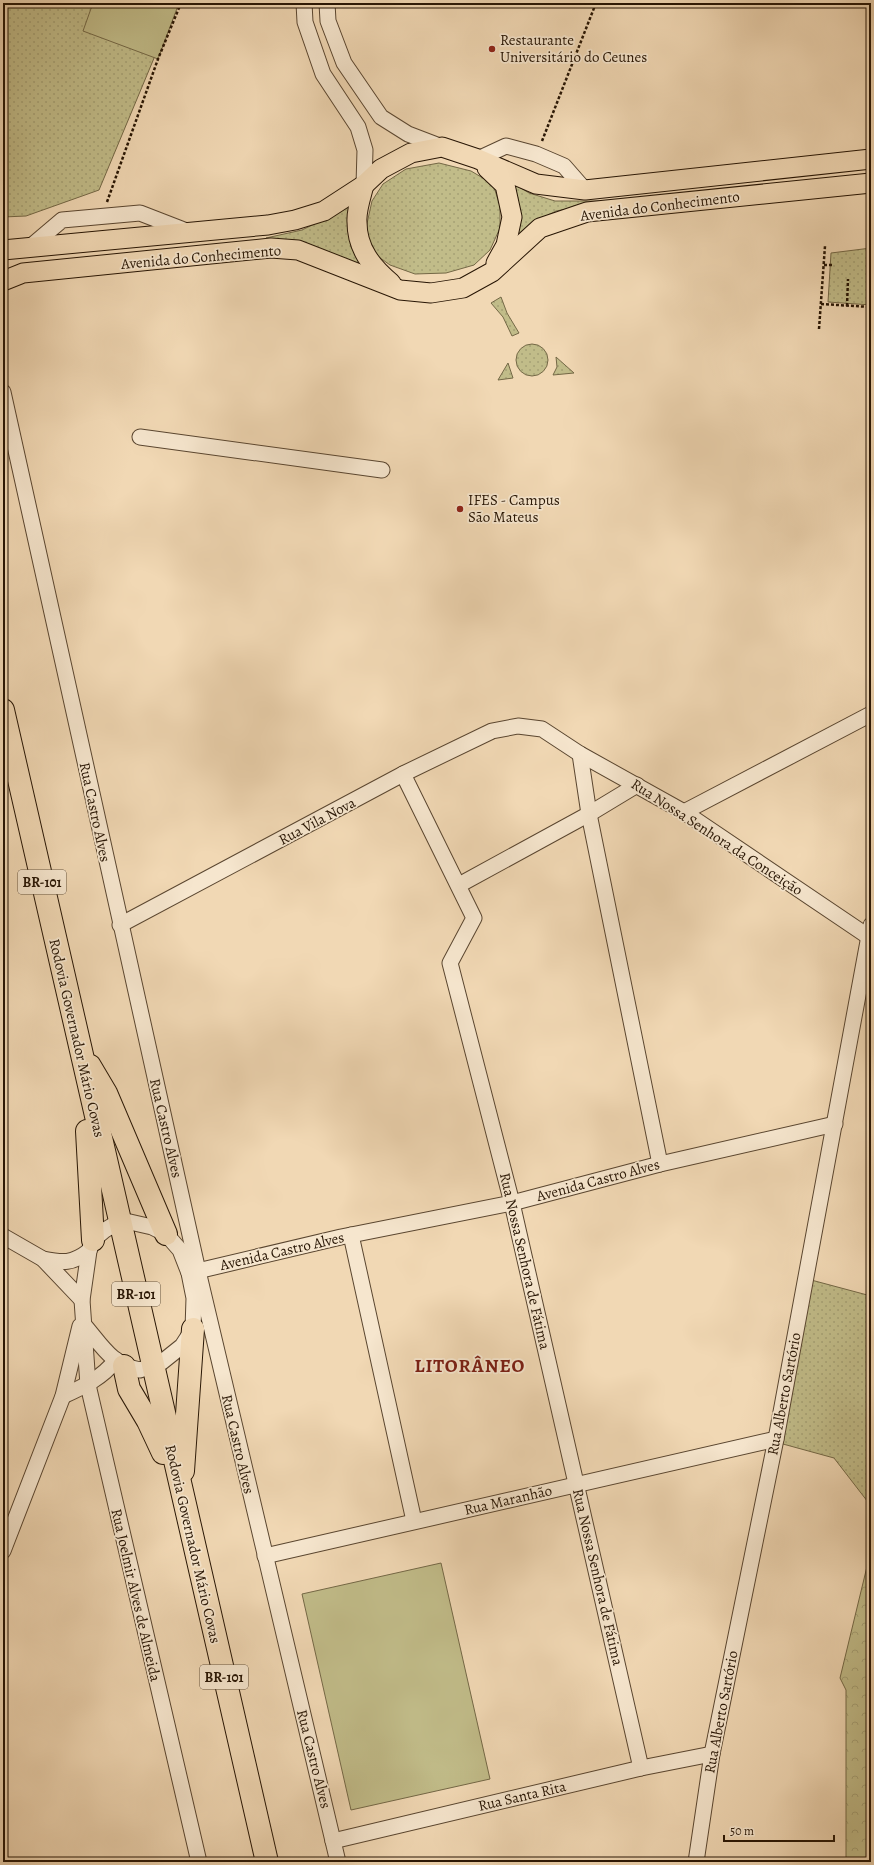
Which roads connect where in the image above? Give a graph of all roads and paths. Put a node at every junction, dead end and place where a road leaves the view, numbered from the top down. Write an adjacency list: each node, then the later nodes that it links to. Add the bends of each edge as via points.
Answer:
1 (181, 3): 12 (path, via 158,59)
2 (304, 3): 10 (street, via 305,22 323,74 358,127 364,150)
3 (327, 3): 5 (street, via 328,21 344,63 381,117 408,134)
4 (596, 3): 6 (path)
5 (442, 147): 7 (main road, Avenida do Conhecimento); 10 (main road, Avenida do Conhecimento, via 411,153 380,169)
6 (536, 154): 7 (street, via 506,146); 11 (street, via 564,166)
7 (478, 159): 11 (main road, Avenida do Conhecimento, via 536,184); 19 (main road, via 505,185 512,217 506,245)
8 (871, 159): 11 (main road, Avenida do Conhecimento)
9 (871, 183): 19 (main road, Avenida do Conhecimento, via 587,212 540,228)
10 (364, 185): 13 (main road, Avenida do Conhecimento, via 324,211 295,220 268,226); 22 (main road, via 356,222 361,249 376,271)
11 (585, 190)
12 (102, 218): 13 (street, via 140,213); 15 (street, via 62,220)
13 (192, 233): 15 (main road, Avenida do Conhecimento)
14 (825, 246): 17 (path)
15 (29, 248): 16 (main road, Avenida do Conhecimento)
16 (3, 250)
17 (824, 265): 18 (path); 23 (path)
18 (833, 265)
19 (492, 272): 22 (main road, Avenida do Conhecimento, via 463,288 431,293)
20 (848, 279): 24 (path)
21 (3, 282): 22 (main road, Avenida do Conhecimento, via 23,273 271,248 298,250)
22 (400, 290)
23 (821, 304): 24 (path); 26 (path)
24 (847, 306): 25 (path)
25 (871, 307)
26 (819, 329)
27 (3, 392): 39 (street, Rua Castro Alves)
28 (140, 436): 29 (street)
29 (382, 470)
30 (3, 710): 41 (highway, Rodovia Governador Mário Covas / BR-101)
31 (871, 714): 36 (street)
32 (518, 726): 33 (street, Rua Nossa Senhora da Conceição, via 542,729); 34 (street, Rua Vila Nova, via 492,731)
33 (580, 754): 35 (street, Rua Nossa Senhora da Conceição); 37 (street)
34 (403, 774): 38 (street, Rua Nossa Senhora de Fátima); 39 (street, Rua Vila Nova)
35 (637, 784): 36 (street, Rua Nossa Senhora da Conceição); 37 (street)
36 (684, 812): 40 (street, Rua Nossa Senhora da Conceição)
37 (589, 814): 38 (street); 43 (street)
38 (459, 885): 44 (street, Rua Nossa Senhora de Fátima, via 474,918 450,962)
39 (120, 925): 51 (street, Rua Castro Alves)
40 (870, 931): 42 (street, Rua Alberto Sartório)
41 (81, 1054): 45 (highway, Rodovia Governador Mário Covas / BR-101); 46 (highway, via 106,1093); 49 (highway, via 90,1172)
42 (835, 1124): 43 (street, Avenida Castro Alves); 58 (street, Rua Alberto Sartório)
43 (660, 1164): 44 (street, Avenida Castro Alves)
44 (512, 1203): 47 (street, Avenida Castro Alves); 59 (street, Rua Nossa Senhora de Fátima)
45 (120, 1222): 46 (street, via 152,1227); 49 (street, via 105,1230); 55 (highway, Rodovia Governador Mário Covas / BR-101)
46 (166, 1234): 51 (street)
47 (351, 1235): 51 (street, Avenida Castro Alves); 61 (street)
48 (3, 1236): 50 (street)
49 (91, 1246): 50 (street, via 70,1262); 52 (street)
50 (43, 1259): 52 (street)
51 (194, 1272): 53 (street); 63 (street, Rua Castro Alves)
52 (83, 1313): 54 (street, via 109,1355); 56 (street, Rua Joelmir Alves de Almeida); 57 (street)
53 (194, 1329): 55 (street, via 182,1346 162,1362); 60 (highway)
54 (120, 1363): 55 (street, via 140,1370); 56 (street); 60 (highway, via 129,1390 154,1433)
55 (152, 1366): 60 (highway, Rodovia Governador Mário Covas / BR-101)
56 (88, 1385): 57 (street); 67 (street, Rua Joelmir Alves de Almeida)
57 (63, 1396): 62 (street)
58 (776, 1439): 59 (street, Rua Maranhão); 64 (street, Rua Alberto Sartório)
59 (577, 1485): 61 (street, Rua Maranhão); 65 (street, Rua Nossa Senhora de Fátima)
60 (182, 1492): 68 (highway, Rodovia Governador Mário Covas / BR-101)
61 (414, 1521): 63 (street, Rua Maranhão)
62 (4, 1544)
63 (265, 1556): 66 (street, Rua Castro Alves)
64 (712, 1754): 65 (street, Rua Santa Rita); 70 (street, Rua Alberto Sartório)
65 (642, 1768): 66 (street, Rua Santa Rita)
66 (333, 1841): 69 (street, Rua Castro Alves)
67 (199, 1862)
68 (267, 1862)
69 (338, 1862)
70 (696, 1862)

